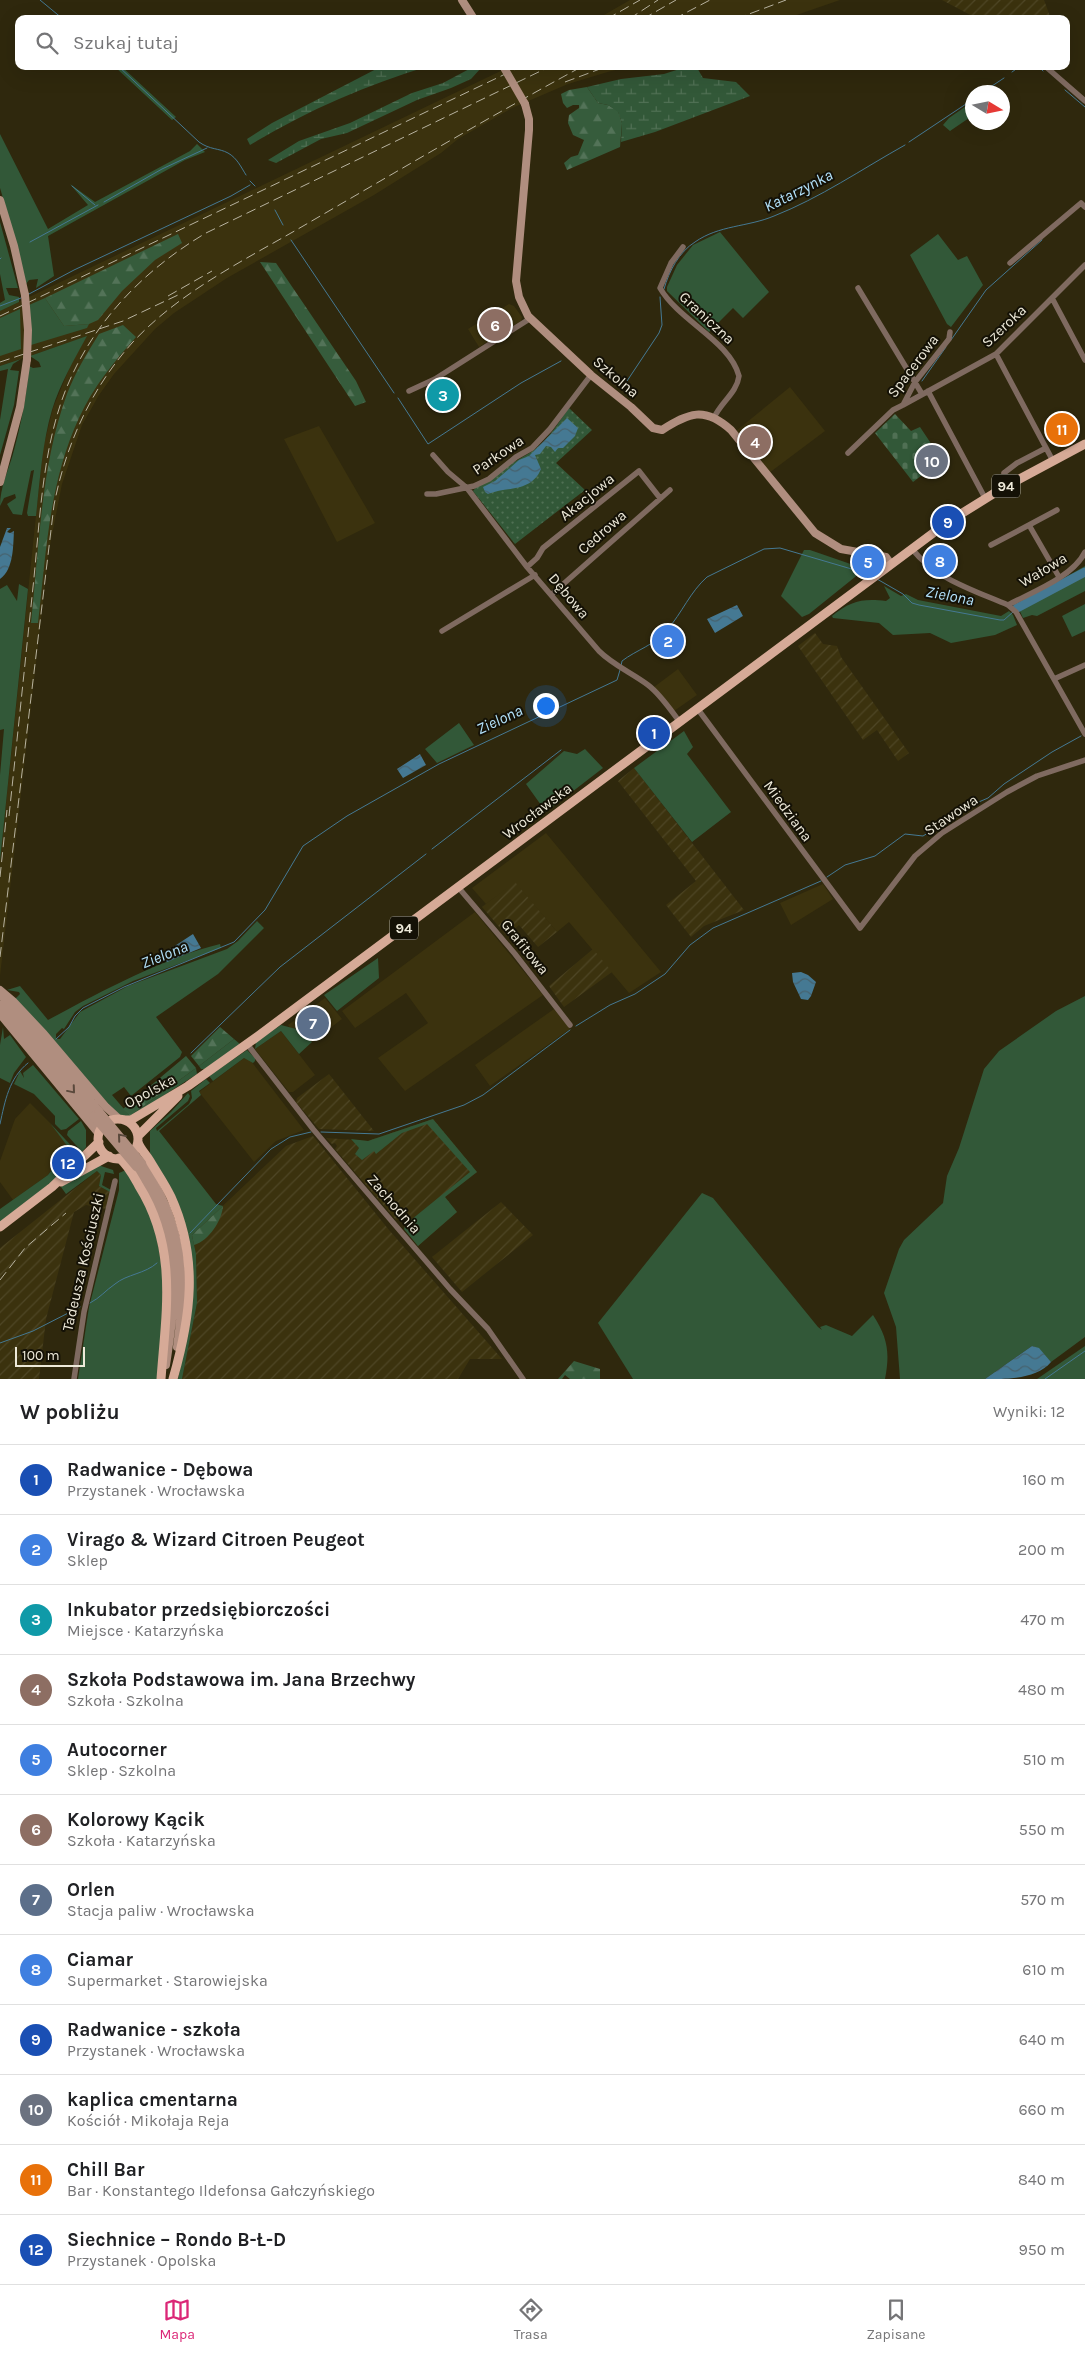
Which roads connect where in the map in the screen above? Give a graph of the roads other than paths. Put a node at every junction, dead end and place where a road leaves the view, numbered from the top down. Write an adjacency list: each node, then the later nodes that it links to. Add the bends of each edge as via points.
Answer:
1 (462, 0): 2 (main road)
2 (471, 15)
3 (505, 70): 13 (main road, Szkolna, bridge, via 525,104 529,119 516,281 521,304)
4 (1050, 70): 5 (street)
5 (1085, 101)
6 (0, 200): 29 (main road, bridge, via 25,295 28,330 20,407)
7 (1083, 205): 9 (street)
8 (683, 247): 22 (street, Graniczna, via 660,288 677,308 730,356 737,369 738,382)
9 (1010, 263)
10 (1085, 266): 12 (street, Szeroka)
11 (858, 288): 18 (street)
12 (1052, 298): 15 (street, Szeroka); 16 (street)
13 (531, 318): 17 (main road, Szkolna); 19 (street)
14 (950, 332): 18 (street, Spacerowa, via 949,339)
15 (996, 354): 20 (street, Szeroka); 24 (street)
16 (1085, 360)
17 (591, 375): 22 (main road, Szkolna, via 656,430 687,416); 30 (street, Parkowa, via 539,441 489,479)
18 (915, 382): 20 (street); 21 (street, Spacerowa)
19 (409, 392)
20 (925, 392): 21 (street, Szeroka); 34 (street)
21 (902, 404): 25 (street, Spacerowa)
22 (714, 418): 40 (main road, via 731,430 815,533 835,546 886,557)
23 (1085, 444): 27 (main road, 94)
24 (1046, 448): 27 (street); 28 (street)
25 (848, 453)
26 (433, 454): 30 (street)
27 (1053, 461): 34 (main road, 94)
28 (1004, 473)
29 (0, 482)
30 (467, 488): 32 (street); 41 (street, Parkowa)
31 (670, 490): 33 (street, Cedrowa)
32 (428, 494)
33 (660, 498): 41 (street, Akacjowa, via 639,471 543,548); 44 (street, Cedrowa)
34 (985, 498): 38 (main road, 94)
35 (1057, 510): 36 (street)
36 (1029, 525): 37 (street); 43 (street)
37 (991, 546)
38 (912, 548): 40 (main road, 94); 45 (street, via 944,577)
39 (1085, 552): 43 (street, Wałowa, via 1076,566)
40 (891, 564): 49 (main road, Wrocławska / 94)
41 (527, 567): 42 (street, Parkowa)
42 (535, 575): 44 (street, Dębowa); 46 (street, Dębowa)
43 (1060, 576): 45 (street, Wałowa)
44 (552, 594): 50 (street, Dębowa, via 599,651 650,687)
45 (1011, 608): 48 (street)
46 (442, 631)
47 (1085, 665): 48 (street)
48 (1054, 679): 51 (street)
49 (697, 708): 50 (main road, Wrocławska / 94); 54 (street, Miedziana)
50 (679, 721): 53 (main road, Wrocławska / 94)
51 (1085, 734)
52 (1085, 760): 54 (street, Stawowa, via 1037,776 942,833 910,863)
53 (458, 887): 59 (street, Grafitowa); 60 (main road, Wrocławska / 94)
54 (860, 928)
55 (0, 990): 57 (main road)
56 (0, 994): 57 (main road)
57 (5, 1001): 58 (main road); 63 (main road); 64 (main road, via 44,1034 106,1107)
58 (4, 1016): 63 (main road, one-way to 63); 65 (main road)
59 (570, 1025)
60 (248, 1044): 61 (main road, Wrocławska / 94); 75 (street, Zachodnia, via 348,1169 488,1329)
61 (199, 1078): 62 (main road, Opolska / 94)
62 (188, 1086): 64 (main road, Opolska / 94, via 131,1120); 66 (main road, Opolska / 94)
63 (96, 1113): 68 (main road, bridge)
64 (122, 1119): 65 (main road, 94, via 106,1123); 66 (main road, via 131,1124)
65 (99, 1138): 67 (main road, via 104,1153); 70 (main road, 94)
66 (138, 1139): 67 (main road, 94, via 131,1153); 74 (main road, via 171,1198 186,1245 189,1304)
67 (114, 1157): 70 (main road, 94); 73 (main road, via 127,1168 147,1198 164,1249 168,1287)
68 (139, 1165): 73 (main road, via 157,1203 172,1256 174,1304); 74 (main road, via 166,1203 181,1258 182,1302)
69 (115, 1181): 72 (street, Tadeusza Kościuszki, via 86,1305)
70 (52, 1187): 71 (main road, 94)
71 (0, 1227)
72 (74, 1379)
73 (162, 1379)
74 (173, 1379)
75 (524, 1379)

